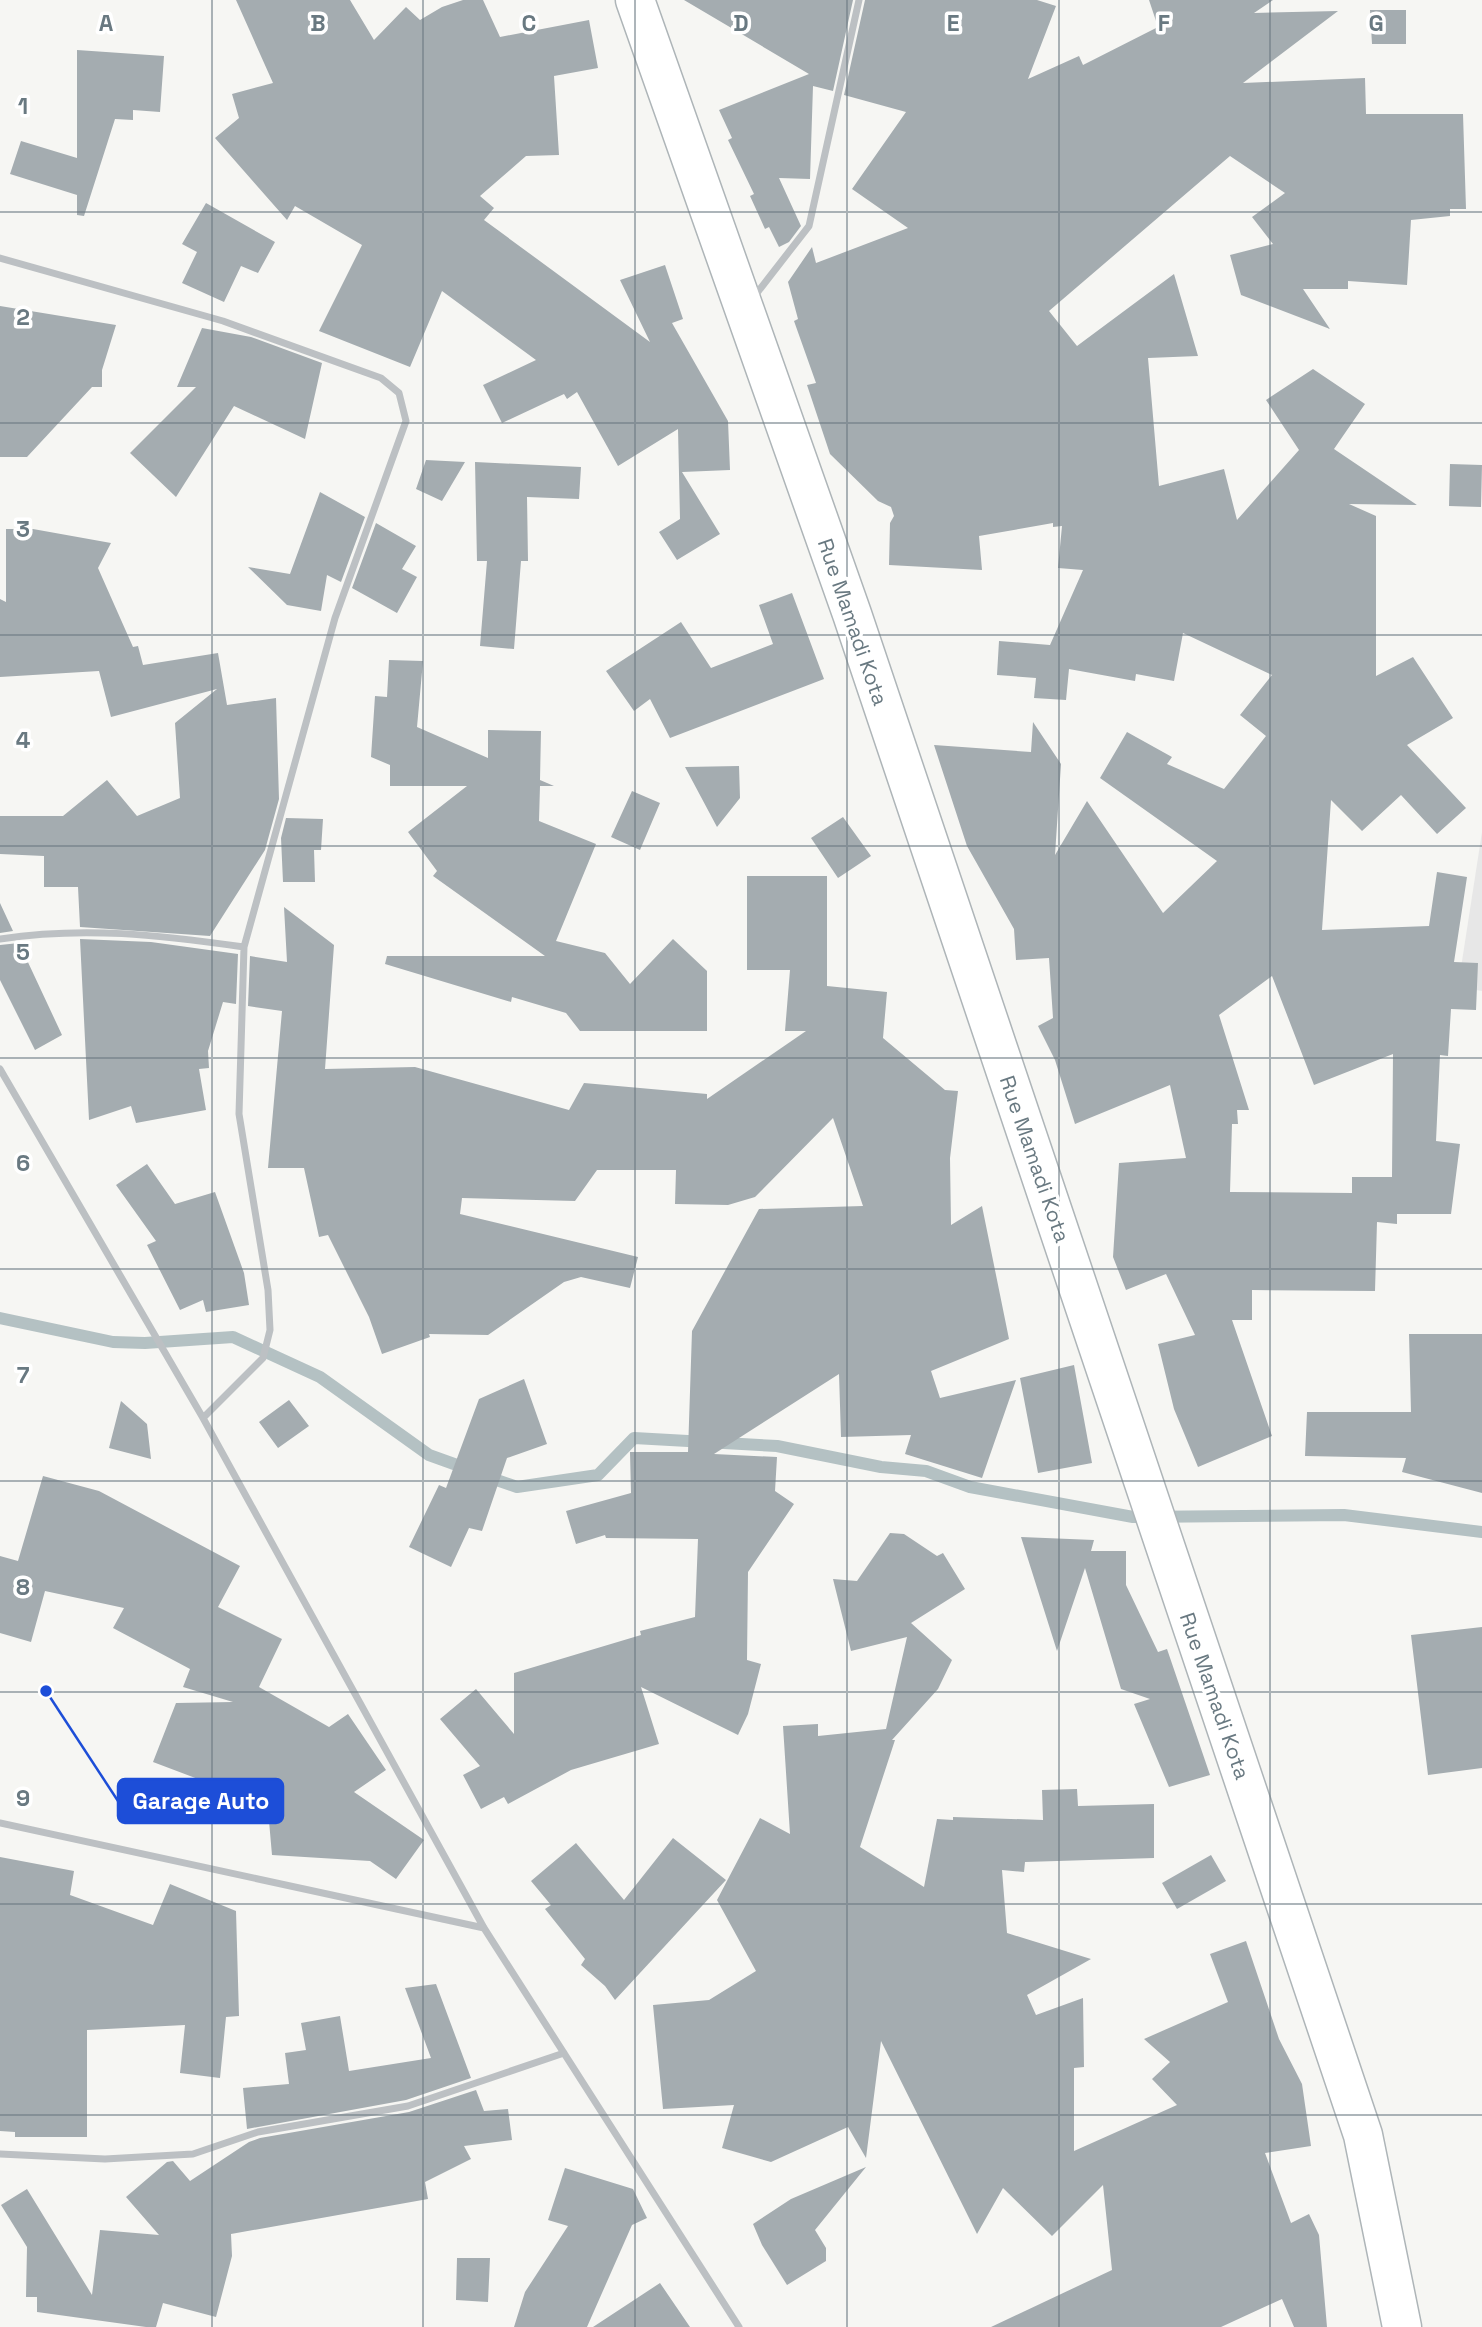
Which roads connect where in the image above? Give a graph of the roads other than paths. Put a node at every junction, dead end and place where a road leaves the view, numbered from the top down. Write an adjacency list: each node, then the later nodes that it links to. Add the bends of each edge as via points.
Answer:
1 (635, 0): 4 (main road, Rue Mamadi Kota)
2 (859, 0): 4 (street, via 809,226)
3 (0, 258): 6 (street, via 223,321 381,378 399,393 406,421 335,618)
4 (744, 309): 14 (main road, Rue Mamadi Kota, via 852,614 1363,2136)
5 (0, 939): 6 (street, via 52,931 139,932)
6 (244, 947): 8 (street, via 239,1114 268,1290 270,1330 263,1358)
7 (0, 1069): 8 (street)
8 (203, 1418): 10 (street)
9 (0, 1823): 10 (street)
10 (484, 1928): 11 (street)
11 (564, 2053): 12 (street, via 408,2106 258,2132 193,2154 106,2159); 13 (street)
12 (0, 2154)
13 (738, 2327)
14 (1402, 2327)

